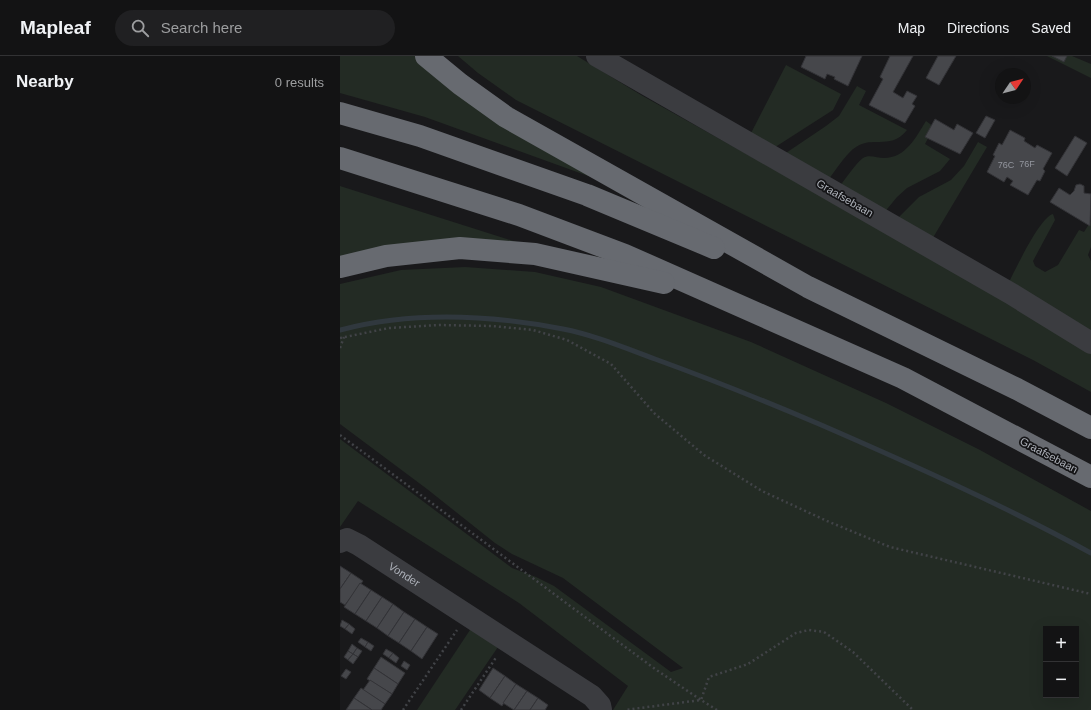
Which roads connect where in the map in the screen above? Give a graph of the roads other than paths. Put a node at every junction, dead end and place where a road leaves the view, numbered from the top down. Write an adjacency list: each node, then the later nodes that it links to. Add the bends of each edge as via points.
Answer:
1 (426, 56): 6 (highway, via 506,117)
2 (597, 56): 8 (street, Graafsebaan, via 1010,293)
3 (340, 113): 6 (highway, via 420,136 587,194)
4 (340, 158): 7 (highway, via 519,215 625,255)
5 (340, 267): 7 (highway, via 386,256 460,248 535,254)
6 (808, 286): 9 (highway)
7 (725, 298): 10 (highway, Graafsebaan, via 903,378)
8 (1091, 343)
9 (1091, 428)
10 (1091, 478)
11 (340, 542): 12 (street, Vonder, via 347,539 359,545 592,696)
12 (601, 710)

